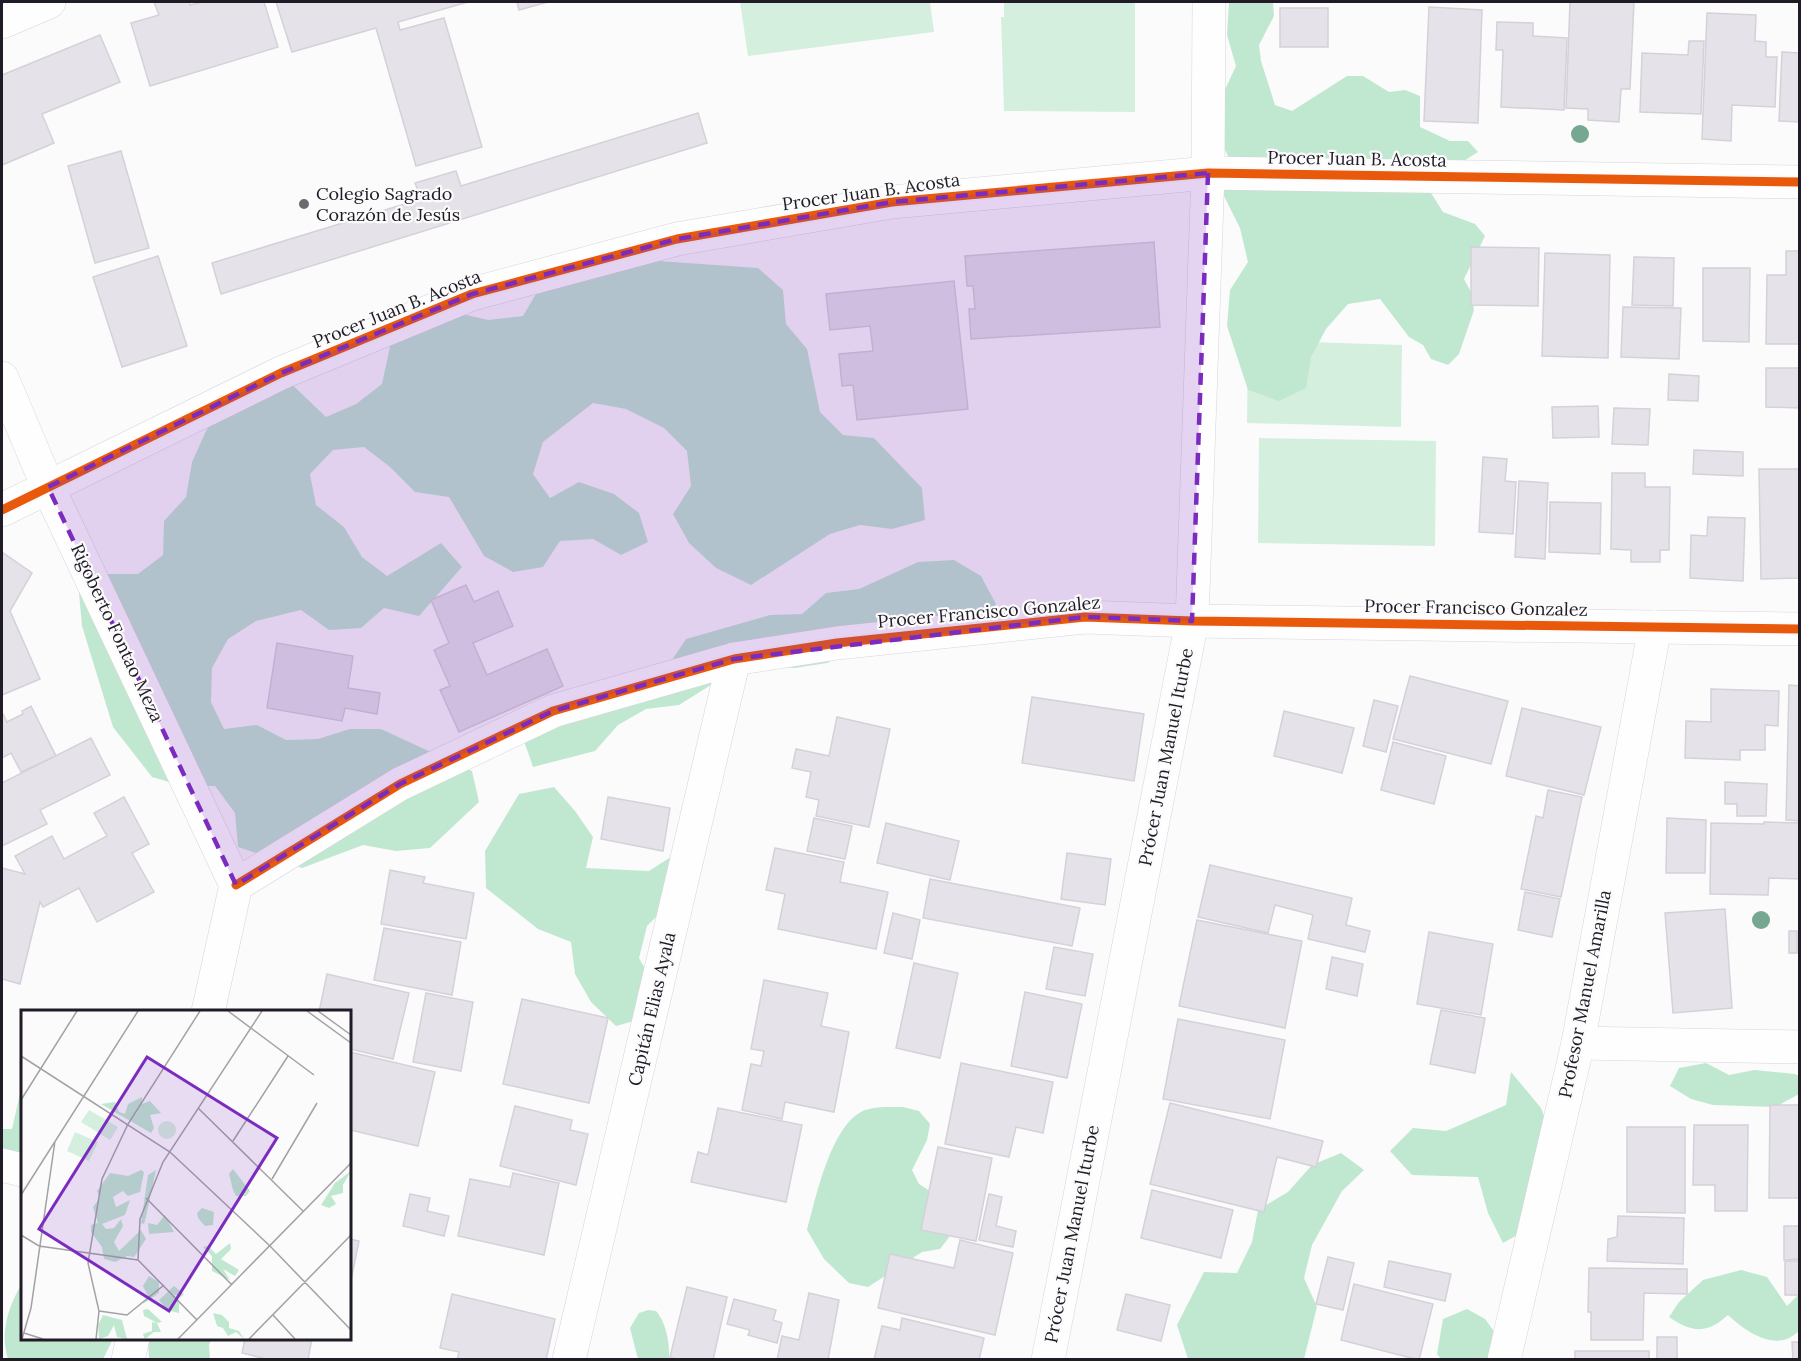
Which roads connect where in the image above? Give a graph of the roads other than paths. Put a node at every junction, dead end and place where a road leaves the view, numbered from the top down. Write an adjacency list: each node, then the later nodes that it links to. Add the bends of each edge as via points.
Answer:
1 (49, 2): 3 (street)
2 (1209, 2): 4 (street, Prócer Juan Manuel Iturbe)
3 (2, 22)
4 (1208, 173): 5 (street, Procer Juan B. Acosta); 7 (street, Procer Juan B. Acosta, via 892,202 677,239 472,294 281,373); 9 (street, Prócer Juan Manuel Iturbe)
5 (1800, 182)
6 (2, 378): 7 (street, Rigoberto Fontao Meza)
7 (48, 487): 8 (street, Procer Juan B. Acosta); 13 (street, Rigoberto Fontao Meza)
8 (2, 510)
9 (1192, 621): 10 (street, Procer Francisco Gonzalez); 12 (street, Procer Francisco Gonzalez, via 1085,617 837,643); 22 (street, Prócer Juan Manuel Iturbe)
10 (1655, 627): 11 (street, Procer Francisco Gonzalez); 15 (street, Profesor Manuel Amarilla)
11 (1800, 629)
12 (735, 658): 13 (street, Procer Francisco Gonzalez, via 553,711 400,784); 21 (street, Capitán Elias Ayala)
13 (236, 885): 14 (street)
14 (208, 1010)
15 (1578, 1043): 16 (street); 23 (street, Profesor Manuel Amarilla)
16 (1800, 1047)
17 (2, 1165): 18 (street)
18 (21, 1170)
19 (133, 1340): 20 (street)
20 (128, 1359)
21 (569, 1359)
22 (1048, 1359)
23 (1504, 1359)

